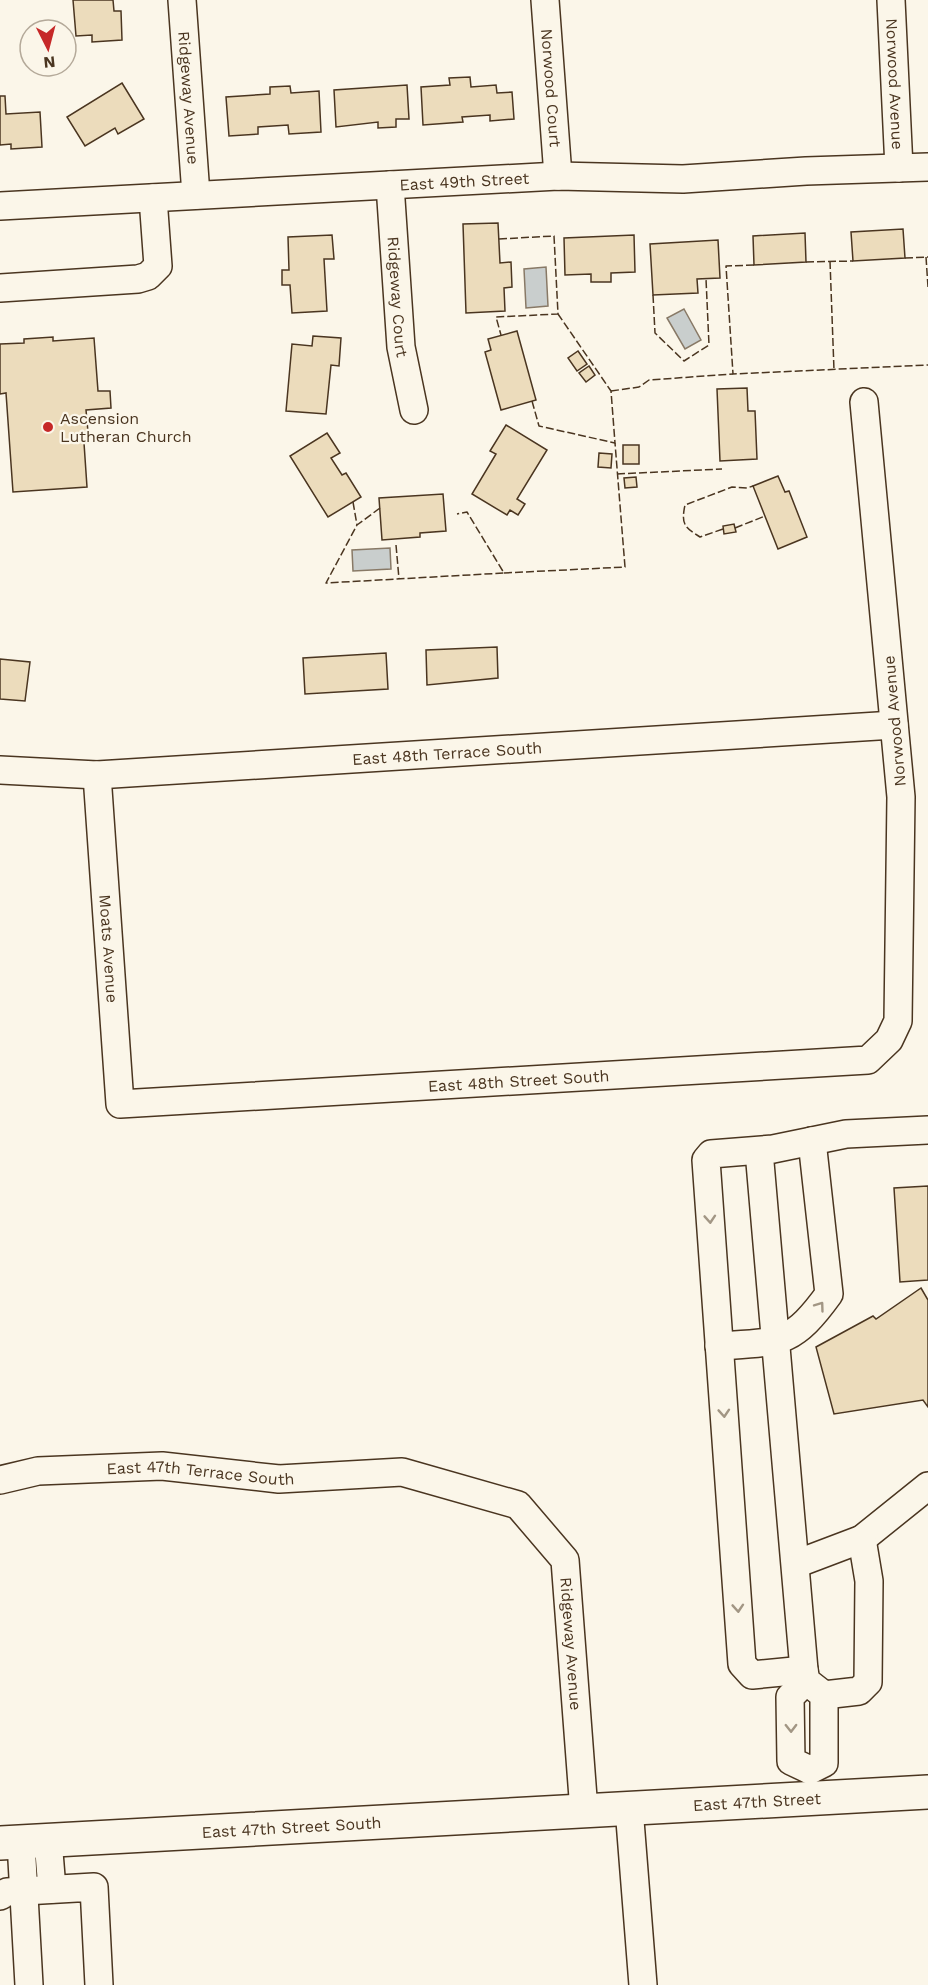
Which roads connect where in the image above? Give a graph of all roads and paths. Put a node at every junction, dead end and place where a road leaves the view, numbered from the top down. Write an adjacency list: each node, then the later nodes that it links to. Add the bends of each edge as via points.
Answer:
1 (182, 0): 8 (street, Ridgeway Avenue)
2 (545, 0): 6 (street, Norwood Court)
3 (891, 0): 5 (street, Norwood Avenue)
4 (928, 167): 5 (street, East 49th Street)
5 (900, 168): 6 (street, East 49th Street, via 683,179)
6 (558, 176): 7 (street, East 49th Street)
7 (390, 185): 8 (street, East 49th Street); 13 (street, Ridgeway Court, via 401,347)
8 (196, 195): 9 (street, East 49th Street)
9 (153, 198): 10 (street, East 49th Street); 11 (street, via 158,266 148,276)
10 (0, 206)
11 (0, 288)
12 (864, 402): 14 (street, Norwood Avenue)
13 (414, 410)
14 (894, 726): 16 (street, East 48th Terrace South); 17 (street, Norwood Avenue, via 901,797 898,1021)
15 (0, 770): 16 (street, East 48th Terrace South)
16 (97, 775): 18 (street, Moats Avenue, via 120,1104)
17 (889, 1040): 18 (street, East 48th Street South, via 868,1060)
18 (139, 1103)
19 (928, 1131): 20 (street, via 846,1134)
20 (812, 1141): 21 (street); 22 (street, one-way to 20, via 808,1323 829,1294)
21 (759, 1151): 22 (street); 23 (street, one-way to 23, via 711,1154 706,1160)
22 (776, 1342): 23 (street); 28 (street)
23 (719, 1346): 29 (street, one-way to 29, via 742,1664 752,1675)
24 (402, 1472): 25 (street, East 47th Terrace South, via 279,1479 162,1466 38,1471); 33 (street, Ridgeway Avenue, via 518,1505 565,1560)
25 (0, 1480)
26 (928, 1486): 27 (street)
27 (862, 1539): 28 (street); 29 (street, via 869,1581 868,1682 859,1691)
28 (796, 1564): 29 (street)
29 (811, 1682): 30 (street, via 790,1697 791,1761)
30 (810, 1784): 31 (main road, East 47th Street); 32 (main road, East 47th Street)
31 (928, 1792)
32 (629, 1809): 33 (main road, East 47th Street); 39 (street)
33 (584, 1811): 34 (main road, East 47th Street South)
34 (23, 1842): 35 (street); 36 (street)
35 (52, 1889): 36 (street); 38 (street, via 94,1887)
36 (12, 1893): 37 (street)
37 (29, 1985)
38 (99, 1985)
39 (643, 1985)

